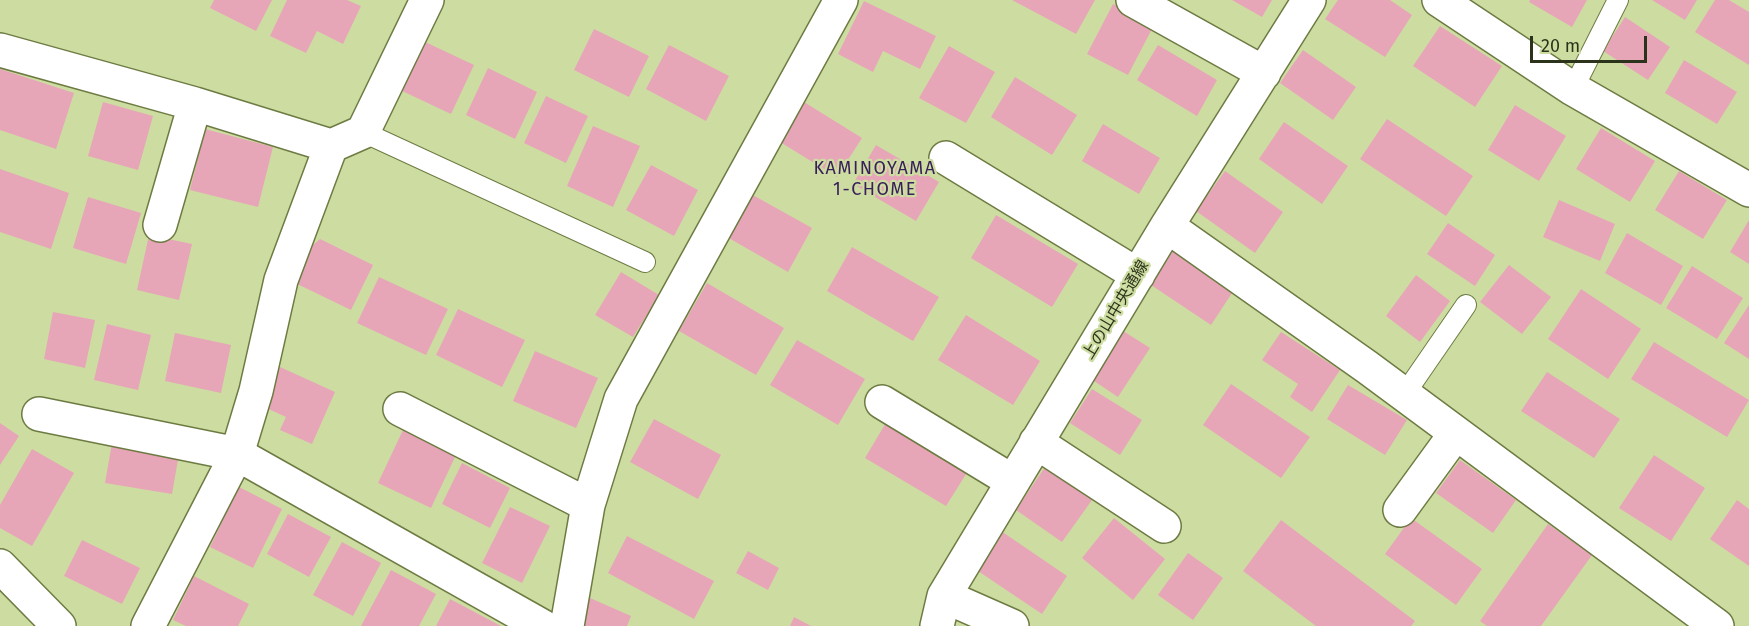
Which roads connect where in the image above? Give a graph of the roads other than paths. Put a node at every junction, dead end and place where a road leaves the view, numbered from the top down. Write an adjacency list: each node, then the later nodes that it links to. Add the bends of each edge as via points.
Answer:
1 (427, 0): 11 (street)
2 (841, 0): 28 (street, via 621,399)
3 (1133, 0): 8 (street)
4 (1309, 0): 8 (street, 上の山中央通線)
5 (1439, 0): 9 (street)
6 (1617, 0): 9 (lane)
7 (0, 50): 10 (street)
8 (1264, 73): 16 (street, 上の山中央通線)
9 (1573, 89): 14 (street)
10 (195, 104): 12 (street); 15 (street)
11 (363, 132): 12 (street); 17 (lane)
12 (331, 146): 26 (street, via 281,280)
13 (946, 158): 18 (street)
14 (1749, 190)
15 (160, 225)
16 (1167, 226): 18 (street, 上の山中央通線); 20 (street)
17 (645, 262)
18 (1138, 274): 25 (street, 上の山中央通線)
19 (1466, 305): 20 (lane)
20 (1404, 395): 24 (street)
21 (882, 402): 27 (street)
22 (399, 409): 28 (street)
23 (39, 414): 26 (street)
24 (1456, 433): 29 (street); 38 (street)
25 (1036, 442): 27 (street, 上の山中央通線); 30 (street)
26 (237, 454): 34 (street); 35 (street)
27 (1012, 481): 32 (street, 上の山中央通線)
28 (588, 505): 36 (street)
29 (1400, 510)
30 (1164, 526)
31 (0, 566): 33 (street)
32 (940, 611): 37 (street)
33 (58, 626)
34 (148, 626)
35 (542, 626)
36 (567, 626)
37 (1012, 626)
38 (1718, 626)

